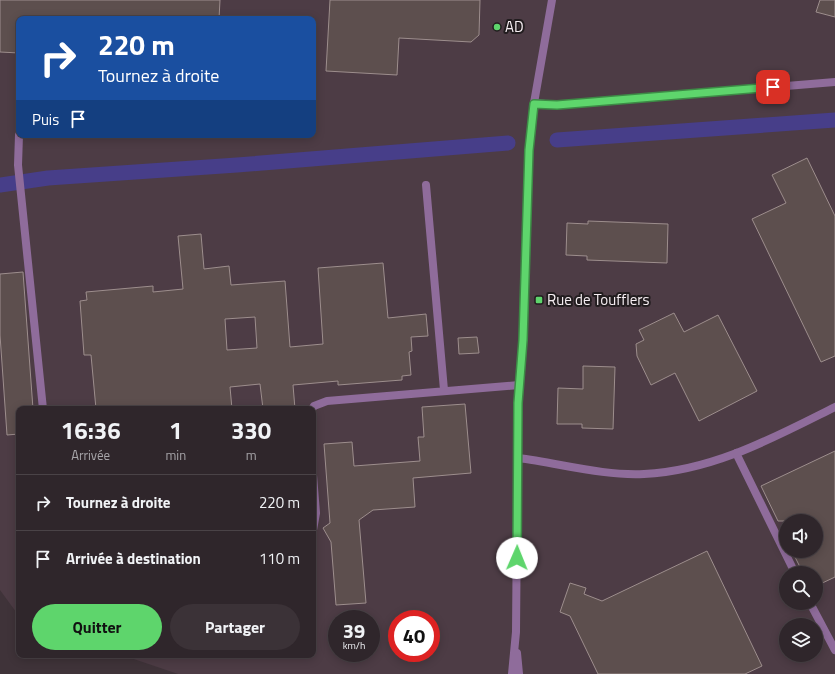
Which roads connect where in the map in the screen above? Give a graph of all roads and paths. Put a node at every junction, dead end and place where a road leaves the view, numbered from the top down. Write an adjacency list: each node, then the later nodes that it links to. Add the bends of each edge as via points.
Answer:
1 (552, 0): 3 (street)
2 (835, 82): 3 (street, via 557,105)
3 (534, 104): 6 (street, via 529,150)
4 (19, 138): 8 (street, via 18,165)
5 (426, 185): 7 (street)
6 (519, 385): 7 (street); 12 (street)
7 (444, 390): 9 (street, via 327,401)
8 (43, 406)
9 (314, 406)
10 (835, 407): 11 (street)
11 (736, 453): 12 (street, via 683,468 644,474 612,472); 13 (street)
12 (518, 458): 15 (street)
13 (792, 566)
14 (814, 610): 16 (street)
15 (516, 632): 17 (street); 18 (street)
16 (835, 650)
17 (512, 674)
18 (519, 674)

